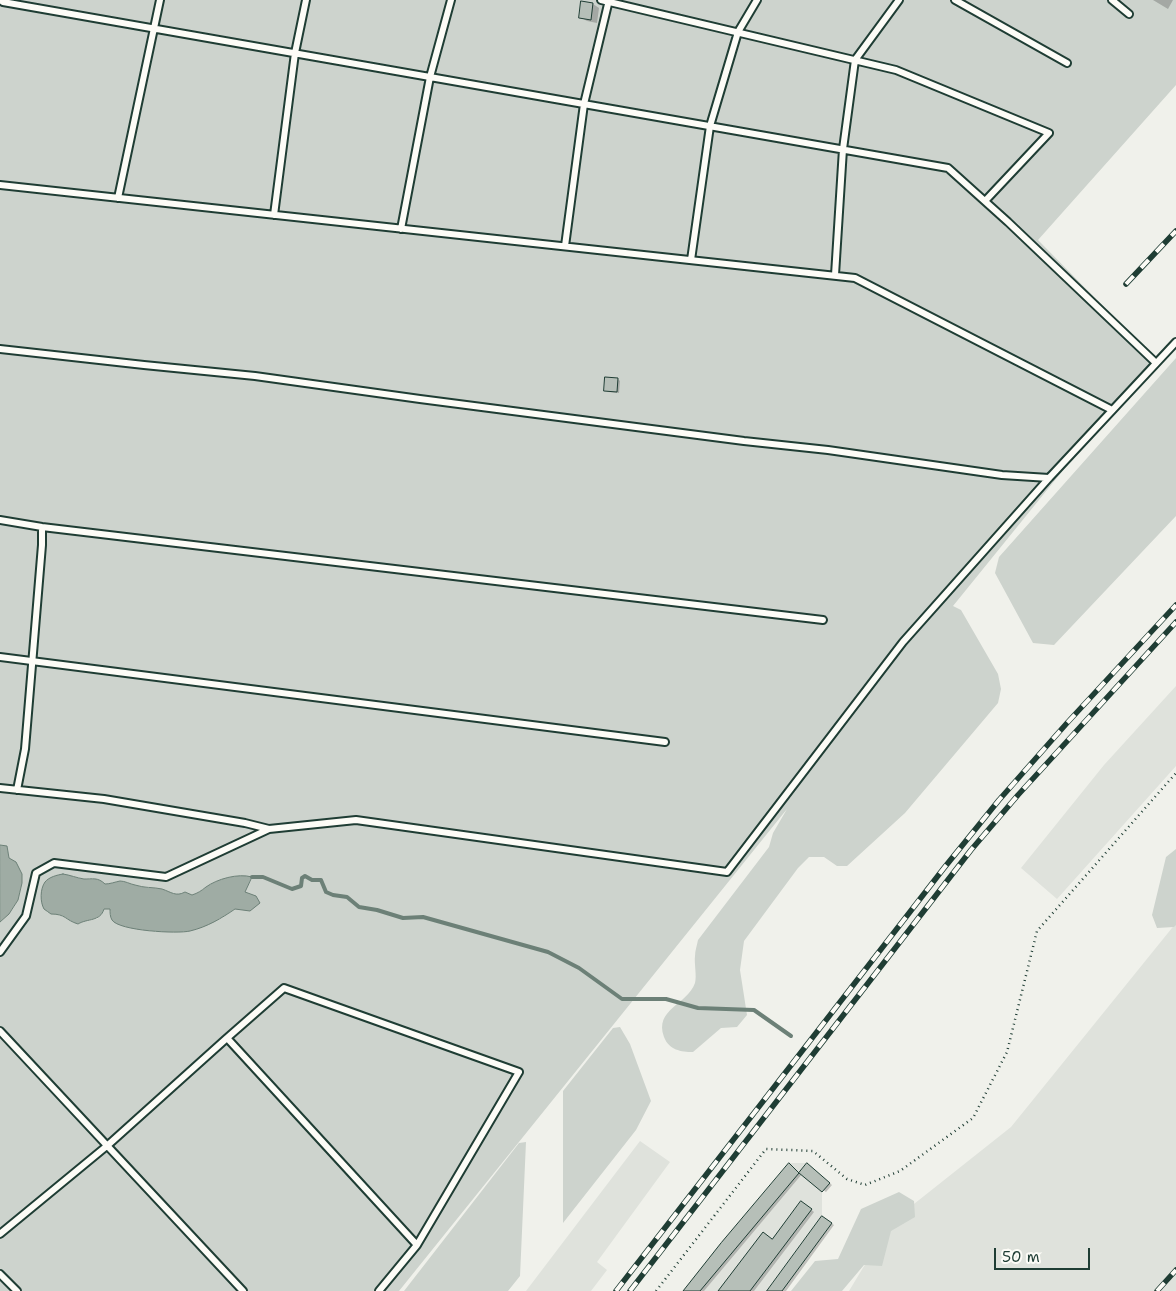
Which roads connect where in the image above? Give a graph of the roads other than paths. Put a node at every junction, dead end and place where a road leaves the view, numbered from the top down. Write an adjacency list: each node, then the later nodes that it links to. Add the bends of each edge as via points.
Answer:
1 (0, 0): 11 (lane)
2 (160, 0): 11 (lane)
3 (306, 0): 13 (lane)
4 (451, 0): 16 (lane)
5 (757, 0): 12 (lane)
6 (900, 0): 14 (lane)
7 (955, 0): 15 (lane)
8 (1112, 0): 10 (lane)
9 (606, 1): 12 (lane); 17 (lane)
10 (1129, 14)
11 (153, 28): 13 (lane); 21 (lane)
12 (738, 32): 14 (lane); 18 (lane)
13 (295, 53): 16 (lane); 23 (lane)
14 (855, 60): 19 (lane); 22 (lane, via 896,70 1049,132)
15 (1067, 63)
16 (430, 77): 17 (lane); 24 (lane)
17 (584, 104): 18 (lane); 25 (lane)
18 (710, 126): 19 (lane); 26 (lane)
19 (843, 149): 22 (lane, via 948,168); 27 (lane)
20 (0, 185): 21 (lane)
21 (118, 198): 23 (lane)
22 (985, 201): 30 (lane)
23 (274, 215): 24 (lane)
24 (401, 229): 25 (lane)
25 (564, 246): 26 (lane)
26 (691, 260): 27 (lane)
27 (835, 276): 31 (lane, via 855,278)
28 (1176, 342): 30 (lane)
29 (0, 349): 32 (lane, via 255,376)
30 (1156, 363): 31 (lane)
31 (1112, 410): 32 (lane)
32 (1049, 478): 41 (lane, via 903,642 727,872 356,820)
33 (0, 520): 34 (lane)
34 (42, 527): 35 (lane); 37 (lane)
35 (823, 620)
36 (0, 657): 37 (lane)
37 (33, 661): 38 (lane); 40 (lane, via 26,749)
38 (665, 742)
39 (0, 788): 40 (lane)
40 (17, 790): 41 (lane, via 104,799)
41 (269, 829): 42 (lane, via 166,877 54,864 36,873 26,916)
42 (0, 952)
43 (0, 1031): 45 (lane)
44 (228, 1038): 45 (lane); 47 (lane); 47 (lane, via 284,988 518,1072)
45 (108, 1146): 46 (lane); 50 (lane)
46 (0, 1234)
47 (417, 1245): 51 (lane)
48 (0, 1274): 49 (lane)
49 (16, 1291)
50 (243, 1291)
51 (379, 1291)

